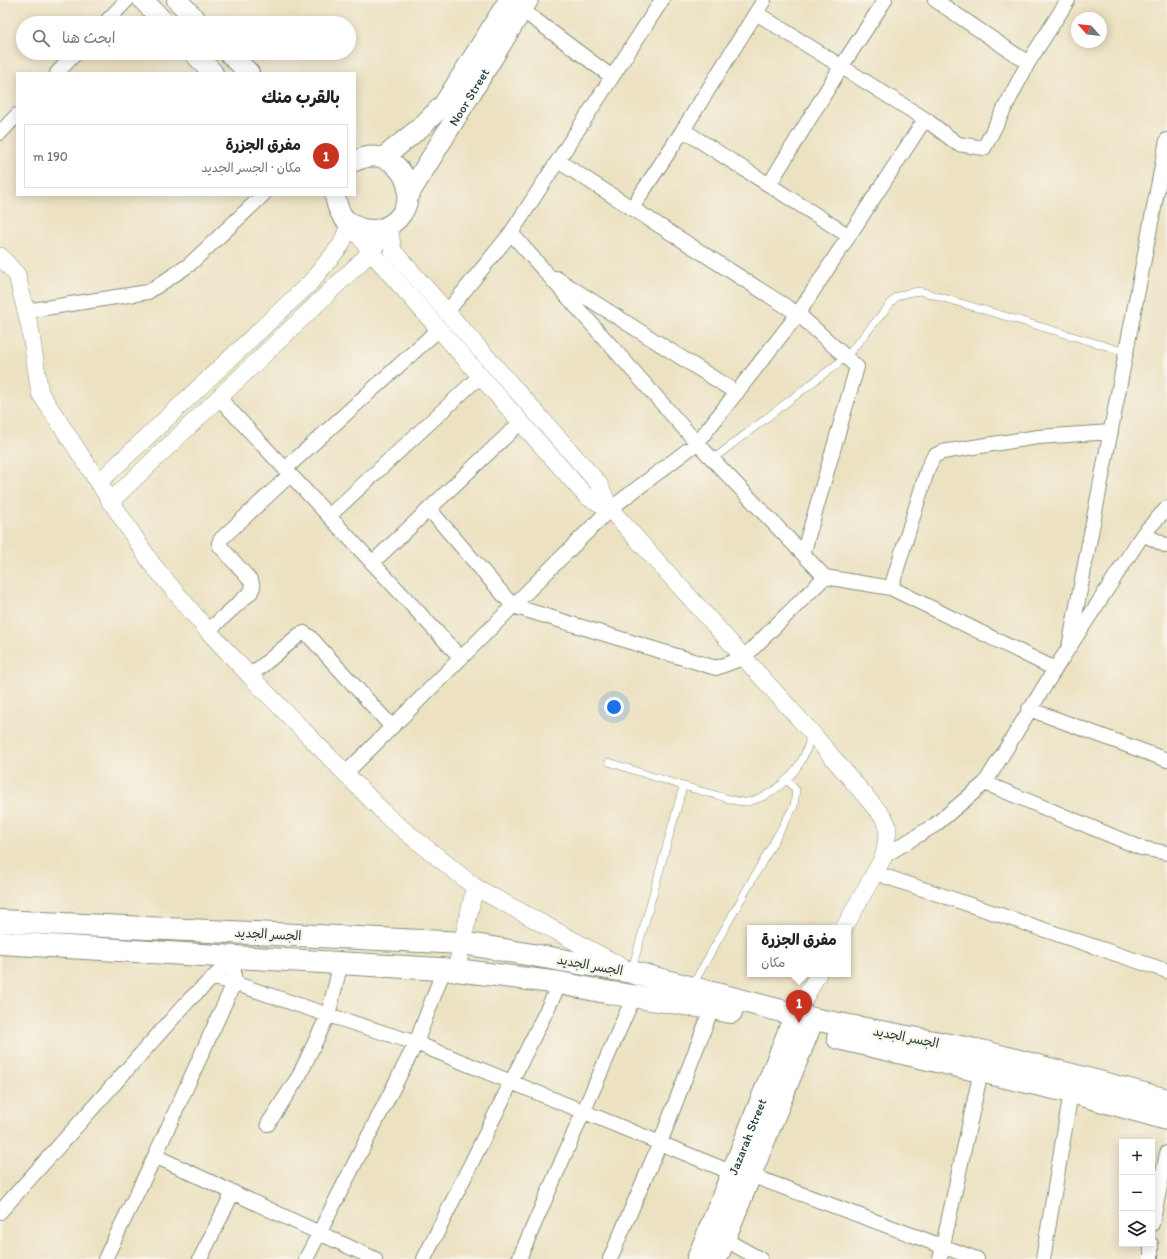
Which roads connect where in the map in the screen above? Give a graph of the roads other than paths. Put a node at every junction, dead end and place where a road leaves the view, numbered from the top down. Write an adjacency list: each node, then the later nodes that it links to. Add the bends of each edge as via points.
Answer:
1 (127, 0): 11 (street)
2 (143, 0): 12 (main road)
3 (177, 0): 13 (main road)
4 (662, 0): 22 (street)
5 (764, 0): 10 (street)
6 (885, 0): 18 (street)
7 (936, 0): 17 (street)
8 (1068, 0): 17 (street)
9 (520, 3): 22 (street); 28 (main road, Noor Street, via 444,104 420,127); 31 (main road, Noor Street)
10 (756, 13): 18 (street); 25 (street)
11 (112, 16)
12 (158, 16)
13 (193, 16)
14 (69, 60): 19 (street)
15 (201, 60): 20 (main road)
16 (236, 60): 21 (main road)
17 (1028, 63): 24 (street, via 984,148 958,144)
18 (841, 67): 24 (street); 30 (street)
19 (58, 72)
20 (212, 72)
21 (248, 72)
22 (612, 77): 29 (street)
23 (16, 116): 26 (street)
24 (925, 119): 38 (street)
25 (683, 130): 30 (street); 34 (street)
26 (0, 133)
27 (1167, 140): 46 (street)
28 (364, 157): 31 (main road, via 393,163 402,171)
29 (558, 161): 34 (street); 37 (street)
30 (769, 185): 38 (street)
31 (409, 194): 36 (main road, Noor Street, via 403,212)
32 (262, 196): 42 (street, via 189,265 148,292)
33 (333, 198): 35 (main road, via 340,212)
34 (632, 208): 44 (street)
35 (350, 223): 36 (main road, via 369,230); 39 (street); 56 (street, via 341,245 310,283)
36 (389, 226): 39 (street); 43 (street, via 393,251)
37 (511, 233): 41 (street); 43 (street)
38 (849, 236): 44 (street)
39 (371, 252): 45 (street); 50 (street)
40 (0, 256): 42 (street, via 17,275)
41 (543, 270): 49 (street); 53 (street)
42 (26, 311): 56 (street, via 40,393)
43 (447, 312): 60 (street, via 599,484)
44 (798, 314): 47 (street); 49 (street)
45 (439, 329): 48 (street); 55 (street)
46 (1126, 352): 47 (lane, via 920,291 896,297); 52 (street)
47 (846, 357): 54 (lane); 64 (street, via 857,367)
48 (480, 376): 51 (street); 61 (street)
49 (737, 393): 53 (street)
50 (219, 398): 55 (street); 57 (street)
51 (521, 422): 59 (street); 60 (street, via 586,496)
52 (1111, 432): 67 (street, via 1038,437 942,452 934,456); 70 (street)
53 (697, 443): 54 (street); 60 (street)
54 (713, 459): 64 (street)
55 (288, 472): 61 (street); 69 (street, via 221,539 220,546 251,581 253,587 251,592)
56 (98, 483): 57 (street)
57 (110, 502): 69 (street, via 152,564)
58 (1167, 508): 62 (street)
59 (429, 509): 65 (street); 68 (street)
60 (610, 509): 68 (street); 72 (street)
61 (329, 516): 65 (street)
62 (1143, 534): 63 (street); 70 (street)
63 (1167, 546)
64 (803, 554): 66 (street)
65 (372, 563): 71 (street)
66 (825, 577): 67 (street); 72 (street)
67 (890, 588): 73 (street)
68 (513, 606): 71 (street); 72 (street, via 716,668)
69 (208, 631): 74 (street)
70 (1069, 647): 73 (street)
71 (461, 658): 76 (street)
72 (743, 658): 77 (street)
73 (1055, 669): 75 (street)
74 (250, 676): 76 (street, via 304,633); 80 (street)
75 (1029, 709): 78 (street); 82 (street)
76 (392, 727): 80 (street)
77 (810, 732): 81 (lane, via 809,746); 85 (street, via 884,818 888,831)
78 (1167, 760)
79 (609, 762): 83 (lane)
80 (346, 773): 87 (street, via 390,819)
81 (787, 780): 83 (lane, via 770,793 746,802); 101 (lane, via 796,790 794,806)
82 (985, 784): 84 (street, via 1141,848); 85 (street, via 935,825)
83 (683, 786): 96 (lane)
84 (1167, 853)
85 (884, 856): 86 (street)
86 (875, 873): 89 (street); 95 (street)
87 (475, 887): 91 (street); 96 (street)
88 (0, 921): 91 (main road, الجسر الجديد)
89 (846, 925)
90 (0, 943): 92 (main road, الجسر الجديد)
91 (463, 943): 94 (street); 96 (main road, الجسر الجديد)
92 (234, 958): 93 (main road, الجسر الجديد); 98 (street); 100 (street)
93 (341, 963): 94 (main road, الجسر الجديد); 104 (street)
94 (450, 970): 99 (main road, الجسر الجديد); 106 (street)
95 (1167, 971)
96 (631, 972): 101 (main road, الجسر الجديد)
97 (817, 977): 105 (street)
98 (213, 978): 100 (street); 120 (street, via 189,1000)
99 (560, 982): 102 (main road, الجسر الجديد); 108 (street)
100 (234, 983): 104 (street); 116 (street)
101 (691, 988): 105 (main road, الجسر الجديد)
102 (634, 996): 103 (main road, الجسر الجديد); 111 (street)
103 (712, 1008): 105 (main road, الجسر الجديد); 114 (street)
104 (328, 1015): 106 (street); 113 (street, via 299,1076)
105 (802, 1023): 107 (main road, الجسر الجديد); 110 (main road, الجسر الجديد, via 982,1052); 117 (main road, Jazarah Street)
106 (416, 1042): 108 (street); 121 (street)
107 (982, 1071): 109 (main road, الجسر الجديد); 124 (street)
108 (512, 1081): 111 (street); 129 (street)
109 (1071, 1092): 112 (main road, الجسر الجديد); 136 (street)
110 (1167, 1100)
111 (584, 1112): 114 (street); 130 (street)
112 (1167, 1120)
113 (268, 1124)
114 (660, 1142): 117 (street); 131 (street)
115 (1167, 1153): 119 (street)
116 (155, 1156): 118 (street); 125 (street)
117 (742, 1174): 122 (main road, Jazarah Street); 124 (street); 132 (main road, Jazarah Street)
118 (233, 1192): 121 (street); 126 (street)
119 (1155, 1211)
120 (0, 1212)
121 (319, 1233): 127 (street); 128 (street)
122 (724, 1239): 133 (main road, Jazarah Street); 134 (street)
123 (1151, 1247): 137 (street)
124 (942, 1253): 135 (street)
125 (105, 1259)
126 (200, 1259)
127 (306, 1259)
128 (375, 1259)
129 (424, 1259)
130 (519, 1259)
131 (610, 1259)
132 (698, 1259)
133 (716, 1259)
134 (760, 1259)
135 (977, 1259)
136 (1043, 1259)
137 (1151, 1259)

